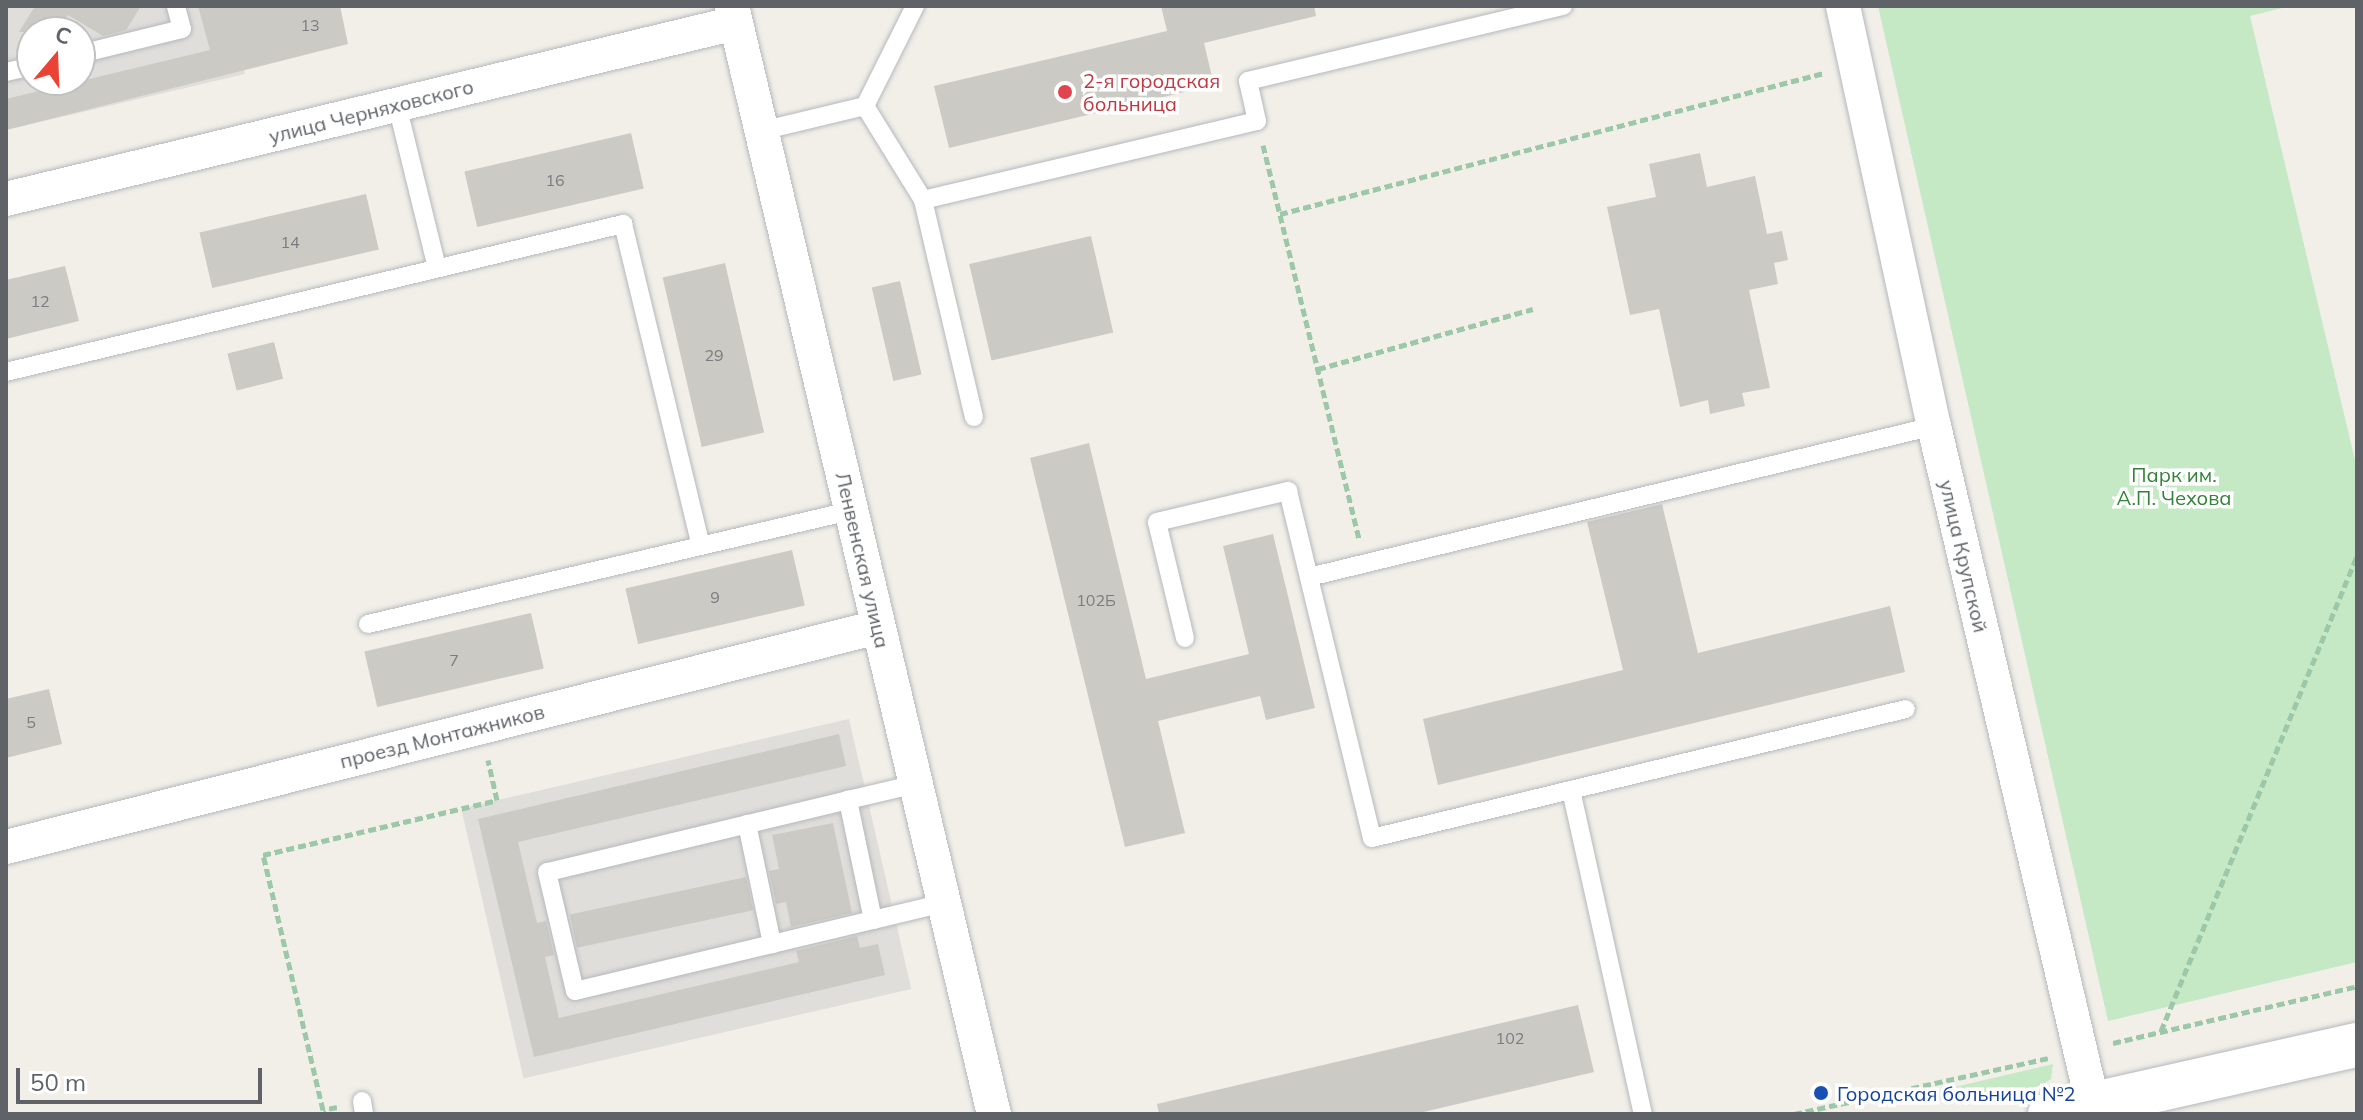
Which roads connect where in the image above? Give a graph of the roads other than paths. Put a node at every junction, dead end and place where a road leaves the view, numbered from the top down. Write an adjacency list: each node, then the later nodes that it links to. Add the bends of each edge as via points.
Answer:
1 (176, 6): 6 (lane, via 182,29)
2 (915, 6): 8 (lane)
3 (1563, 6): 11 (lane, via 1248,81 1257,121)
4 (1843, 6): 15 (street, улица Крупской)
5 (734, 15): 7 (street, улица Черняховского); 9 (street, Ленвенская улица)
6 (96, 50)
7 (397, 105): 10 (street, улица Черняховского); 12 (lane)
8 (865, 106): 9 (lane); 11 (lane)
9 (761, 131): 16 (street, Ленвенская улица)
10 (6, 199)
11 (923, 200): 14 (lane)
12 (437, 268): 13 (lane); 17 (lane, via 623,224)
13 (6, 372)
14 (974, 417)
15 (1934, 426): 18 (lane); 32 (street, улица Крупской)
16 (851, 511): 17 (lane); 20 (street, Ленвенская улица)
17 (701, 546): 19 (lane)
18 (1309, 577): 21 (lane, via 1288,491 1157,522); 24 (lane, via 1372,838)
19 (368, 624)
20 (878, 627): 23 (street, Ленвенская улица); 27 (street, проезд Монтажников)
21 (1185, 638)
22 (1906, 709): 24 (lane)
23 (916, 784): 25 (lane); 28 (street, Ленвенская улица)
24 (1571, 790): 34 (lane)
25 (848, 800): 26 (lane); 29 (lane)
26 (747, 824): 30 (lane); 30 (lane, via 547,872 575,991)
27 (6, 847)
28 (944, 903): 29 (lane); 33 (street, Ленвенская улица)
29 (873, 920): 30 (lane)
30 (772, 944)
31 (2357, 1045): 32 (main road)
32 (2093, 1105): 35 (main road)
33 (994, 1114)
34 (1643, 1114)
35 (2050, 1114)

